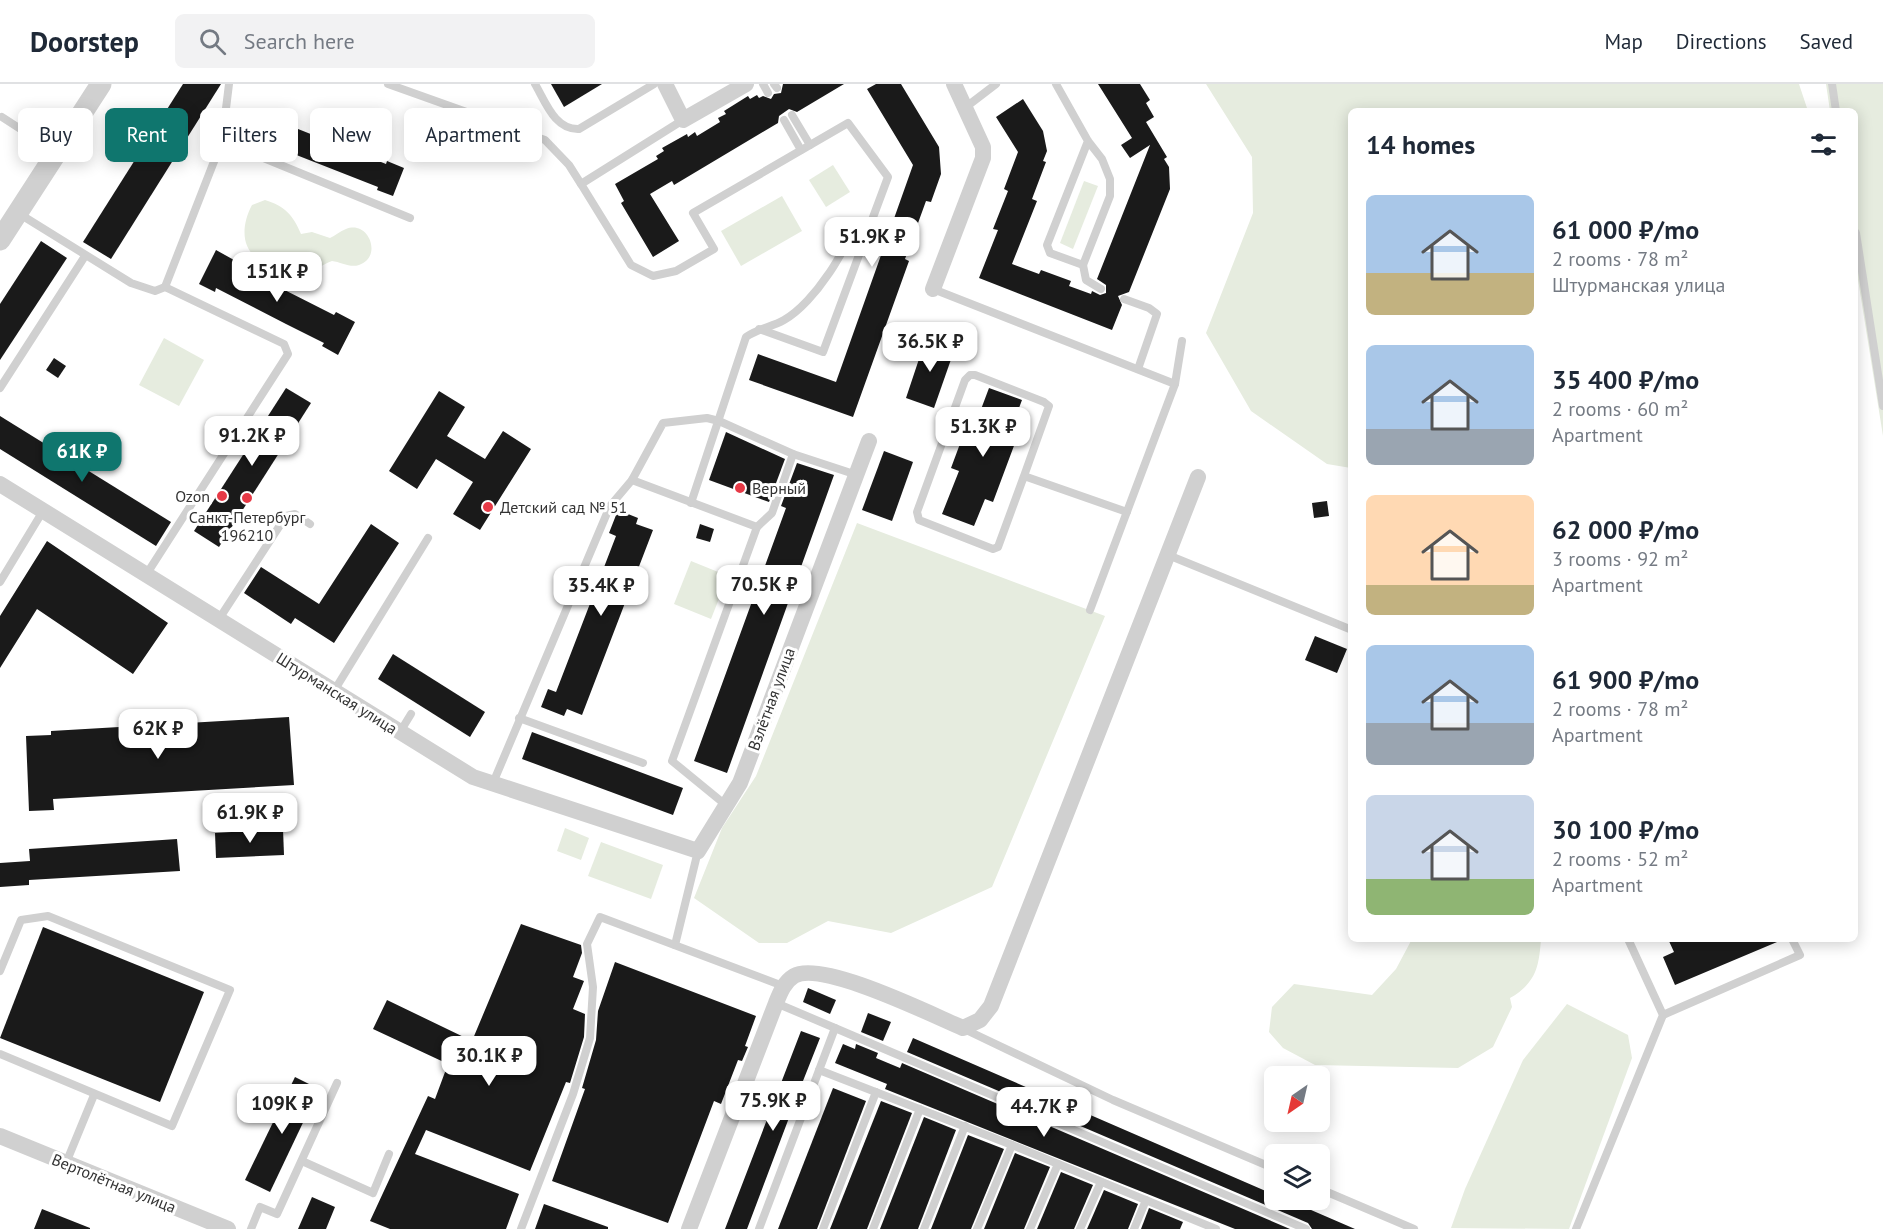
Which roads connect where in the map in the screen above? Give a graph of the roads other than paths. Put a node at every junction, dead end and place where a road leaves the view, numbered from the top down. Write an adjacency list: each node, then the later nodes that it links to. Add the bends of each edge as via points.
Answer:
1 (100, 84): 15 (street)
2 (229, 84): 16 (lane)
3 (388, 84): 28 (lane, via 545,140)
4 (535, 84): 5 (lane, via 559,124 568,129 579,129)
5 (654, 84)
6 (665, 84): 20 (street)
7 (746, 84): 20 (street)
8 (763, 84): 13 (lane)
9 (954, 84): 14 (street)
10 (996, 84): 14 (lane)
11 (1056, 84): 23 (lane)
12 (1832, 84): 17 (lane)
13 (768, 93)
14 (966, 107): 36 (street, via 983,147 983,158)
15 (85, 108)
16 (226, 108)
17 (1836, 108)
18 (792, 115): 24 (lane)
19 (2, 117): 22 (lane)
20 (683, 120): 28 (lane)
21 (784, 120): 24 (lane)
22 (18, 127)
23 (1088, 141): 34 (lane, via 1106,169 1110,196); 34 (lane, via 1047,245 1050,253)
24 (806, 148): 28 (lane, via 693,213 714,249 676,272 653,276 631,265); 31 (lane, via 848,123 888,177)
25 (51, 162): 30 (street)
26 (214, 162): 35 (lane)
27 (273, 162): 29 (lane)
28 (581, 184)
29 (410, 218)
30 (7, 224): 33 (lane)
31 (869, 228): 39 (lane, via 858,232 845,245 828,276 787,318); 39 (lane, via 823,352)
32 (1858, 246): 44 (lane)
33 (85, 256): 35 (lane, via 131,283 155,291); 43 (lane)
34 (1083, 265): 37 (lane, via 1086,280)
35 (165, 287): 60 (lane, via 284,345 288,354)
36 (933, 289): 41 (lane)
37 (1101, 290)
38 (1124, 299): 41 (lane, via 1157,314)
39 (758, 328): 45 (lane, via 746,337)
40 (1182, 341): 42 (lane)
41 (1138, 369): 42 (lane)
42 (1174, 384): 55 (lane)
43 (0, 388)
44 (1883, 406)
45 (719, 421): 47 (lane); 51 (lane, via 707,418 663,423); 53 (lane)
46 (869, 441): 48 (street, Взлётная улица)
47 (793, 454): 48 (lane); 57 (lane, via 772,513)
48 (857, 475): 71 (street, Взлётная улица, via 837,519 740,783)
49 (1024, 476): 49 (lane, via 1049,406 970,375 917,512 919,520 993,549 998,547); 55 (lane)
50 (1198, 477): 59 (street)
51 (632, 480): 53 (lane); 67 (lane, via 610,506)
52 (0, 484): 54 (street, Штурманская улица)
53 (691, 503): 57 (lane)
54 (43, 511): 60 (street, Штурманская улица); 61 (lane)
55 (1127, 512): 62 (lane)
56 (310, 524): 63 (lane, via 295,514 286,516)
57 (757, 526): 71 (lane, via 672,761)
58 (428, 538): 65 (lane)
59 (1168, 555): 64 (lane); 81 (street, via 991,1006 980,1020)
60 (146, 574): 63 (street, Штурманская улица)
61 (0, 582)
62 (1090, 610)
63 (219, 619): 65 (street, Штурманская улица)
64 (1348, 628)
65 (334, 691): 68 (street, Штурманская улица)
66 (411, 714): 68 (lane)
67 (519, 718): 69 (lane); 70 (lane)
68 (400, 732): 70 (street, Штурманская улица, via 473,777)
69 (643, 763)
70 (493, 783): 72 (street, Штурманская улица)
71 (727, 806): 72 (street, Взлётная улица)
72 (698, 850): 75 (lane)
73 (1629, 942): 79 (lane)
74 (1794, 942): 79 (lane, via 1800,955)
75 (675, 945): 77 (lane); 102 (lane, via 600,917 587,944 592,987 590,1038 573,1094)
76 (0, 971): 86 (lane, via 21,920 48,916 230,990 172,1126)
77 (783, 986): 78 (street); 81 (street, via 794,976 810,972 837,976)
78 (776, 1003): 80 (lane); 103 (street)
79 (1663, 1016): 116 (lane)
80 (835, 1028): 83 (lane); 114 (lane)
81 (963, 1028): 95 (lane, via 1113,1100)
82 (0, 1054): 86 (lane)
83 (819, 1070): 85 (lane); 104 (lane)
84 (337, 1083): 92 (lane)
85 (876, 1092): 87 (lane); 105 (lane)
86 (94, 1095): 93 (lane)
87 (920, 1109): 88 (lane); 106 (lane)
88 (965, 1126): 90 (lane); 107 (lane)
89 (0, 1136): 93 (street, Вертолётная улица)
90 (1012, 1145): 94 (lane); 108 (lane)
91 (389, 1154): 92 (lane, via 373,1192)
92 (302, 1161): 101 (lane, via 278,1214 260,1207)
93 (66, 1163): 100 (street, Вертолётная улица)
94 (1058, 1164): 96 (lane); 109 (lane)
95 (1264, 1165)
96 (1101, 1182): 98 (lane); 110 (lane)
97 (1330, 1193): 115 (lane)
98 (1146, 1200): 99 (lane); 111 (lane)
99 (1194, 1220): 112 (lane); 113 (lane)
100 (228, 1229)
101 (251, 1229)
102 (521, 1229)
103 (689, 1229)
104 (759, 1229)
105 (823, 1229)
106 (873, 1229)
107 (924, 1229)
108 (977, 1229)
109 (1030, 1229)
110 (1080, 1229)
111 (1134, 1229)
112 (1190, 1229)
113 (1216, 1229)
114 (1306, 1229)
115 (1414, 1229)
116 (1576, 1229)

